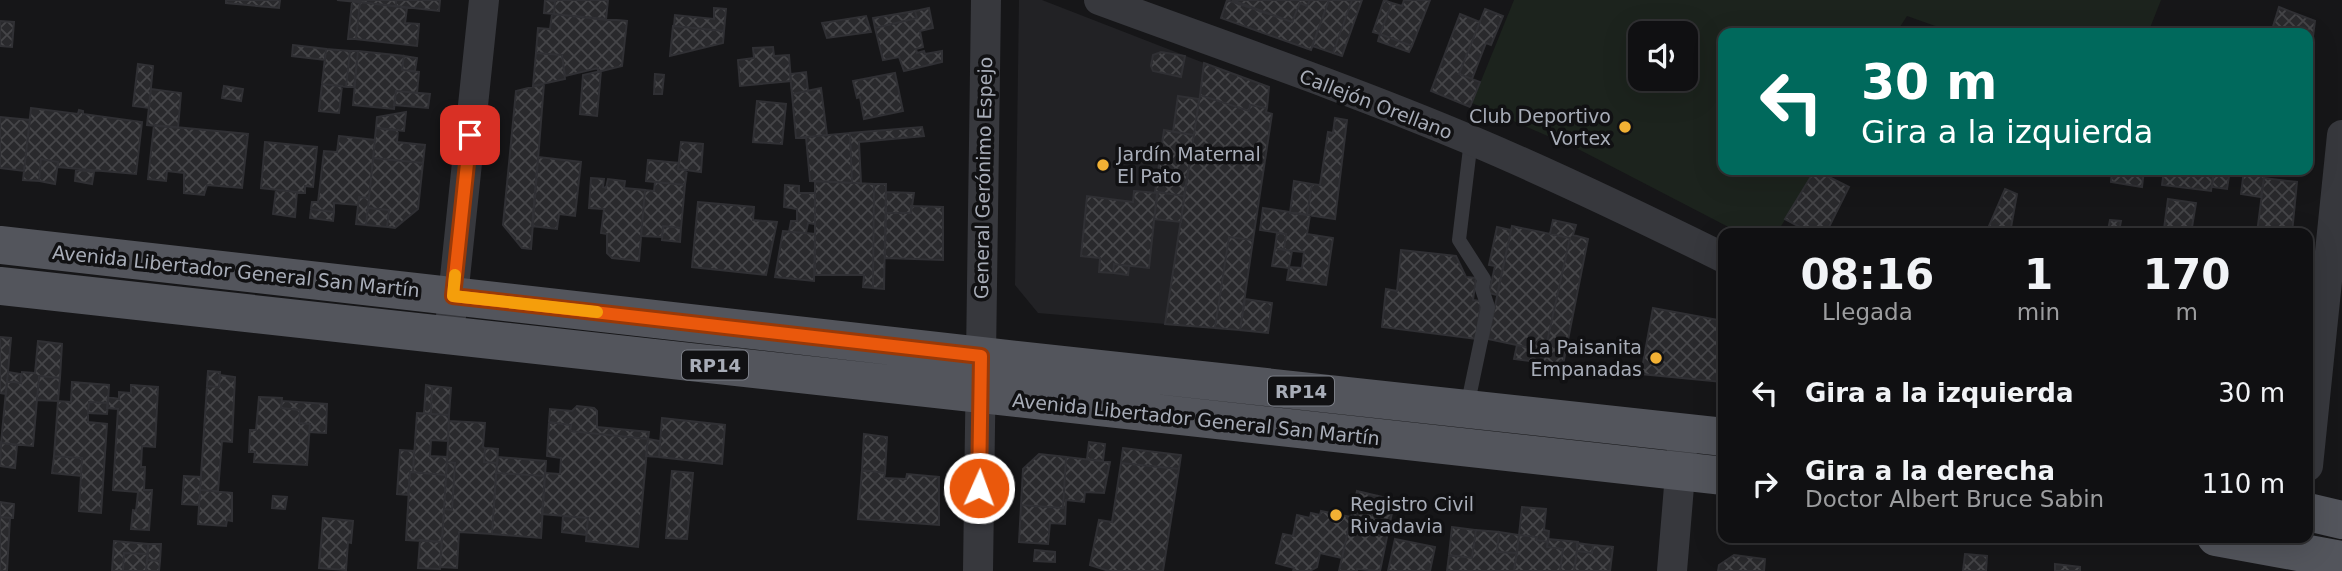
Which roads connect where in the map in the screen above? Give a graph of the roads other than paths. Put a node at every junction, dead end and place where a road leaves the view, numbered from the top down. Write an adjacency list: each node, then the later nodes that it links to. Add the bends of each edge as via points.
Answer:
1 (484, 0): 9 (street)
2 (986, 0): 11 (street, General Gerónimo Espejo)
3 (1099, 0): 5 (street, Callejón Orellano)
4 (2342, 135): 14 (street)
5 (1471, 140): 7 (street, Callejón Orellano); 13 (lane, via 1458,240 1484,279 1488,307)
6 (0, 245): 9 (main road, Avenida Libertador General San Martín / RP14)
7 (1718, 255)
8 (0, 286): 10 (main road, Avenida Libertador General San Martín / RP14)
9 (453, 296): 10 (street); 11 (main road, Avenida Libertador General San Martín / RP14)
10 (449, 334): 12 (main road, Avenida Libertador General San Martín / RP14)
11 (981, 356): 12 (street, General Gerónimo Espejo); 13 (main road, Avenida Libertador General San Martín / RP14)
12 (982, 396): 17 (main road, Avenida Libertador General San Martín / RP14); 23 (street, General Gerónimo Espejo)
13 (1467, 409): 15 (main road, Avenida Libertador General San Martín / RP14)
14 (2313, 417)
15 (1684, 432): 16 (main road, Avenida Libertador General San Martín / RP14); 17 (street)
16 (1718, 436)
17 (1681, 471): 18 (main road, Avenida Libertador General San Martín / RP14); 24 (street)
18 (1718, 475)
19 (2313, 513): 20 (main road)
20 (2342, 520)
21 (2249, 543): 22 (main road)
22 (2342, 560)
23 (978, 571)
24 (1672, 571)

